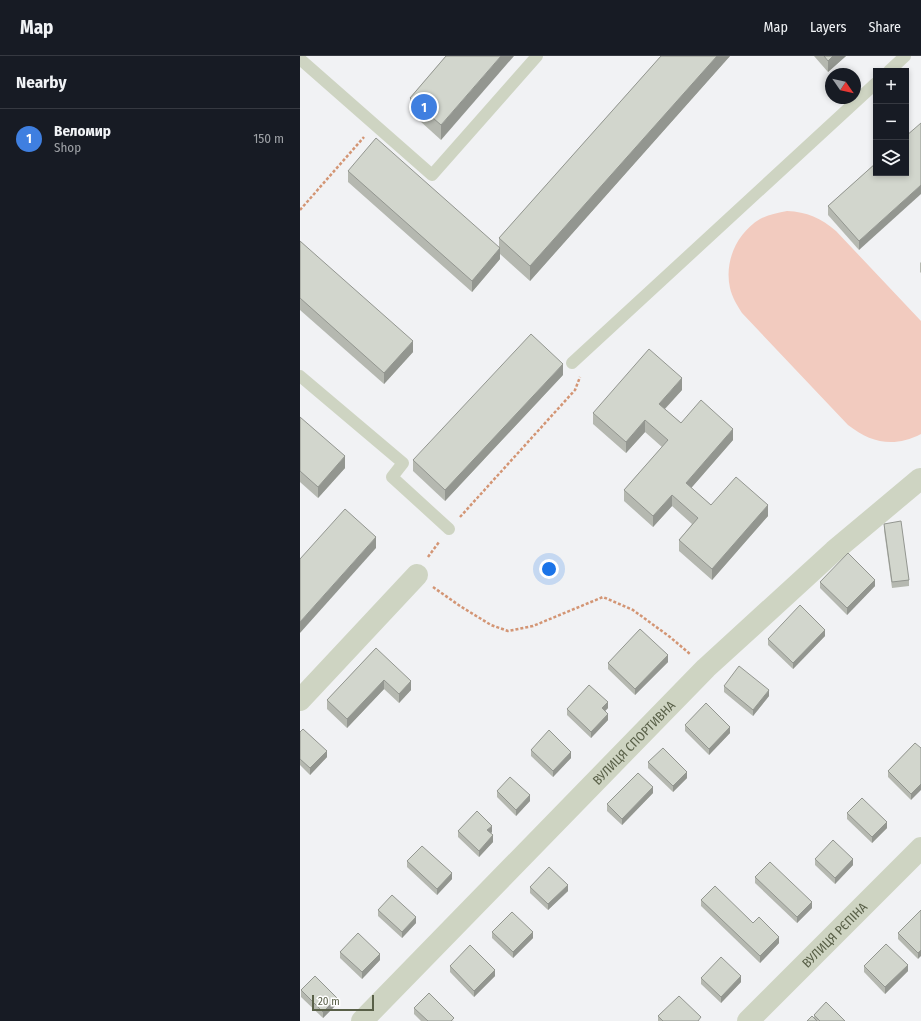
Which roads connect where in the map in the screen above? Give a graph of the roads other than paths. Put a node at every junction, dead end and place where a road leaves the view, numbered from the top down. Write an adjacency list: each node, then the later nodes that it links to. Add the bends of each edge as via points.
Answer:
1 (537, 56): 3 (lane, via 432,175)
2 (905, 56): 4 (lane)
3 (300, 59)
4 (892, 68)
5 (873, 86): 6 (lane)
6 (572, 363)
7 (300, 376): 9 (lane, via 403,463 392,477)
8 (920, 479): 13 (street, ВУЛИЦЯ СПОРТИВНА, via 834,551 706,668)
9 (449, 530)
10 (417, 576): 11 (street)
11 (300, 700)
12 (921, 848): 14 (street, ВУЛИЦЯ РЄПІНА)
13 (362, 1021)
14 (748, 1021)

